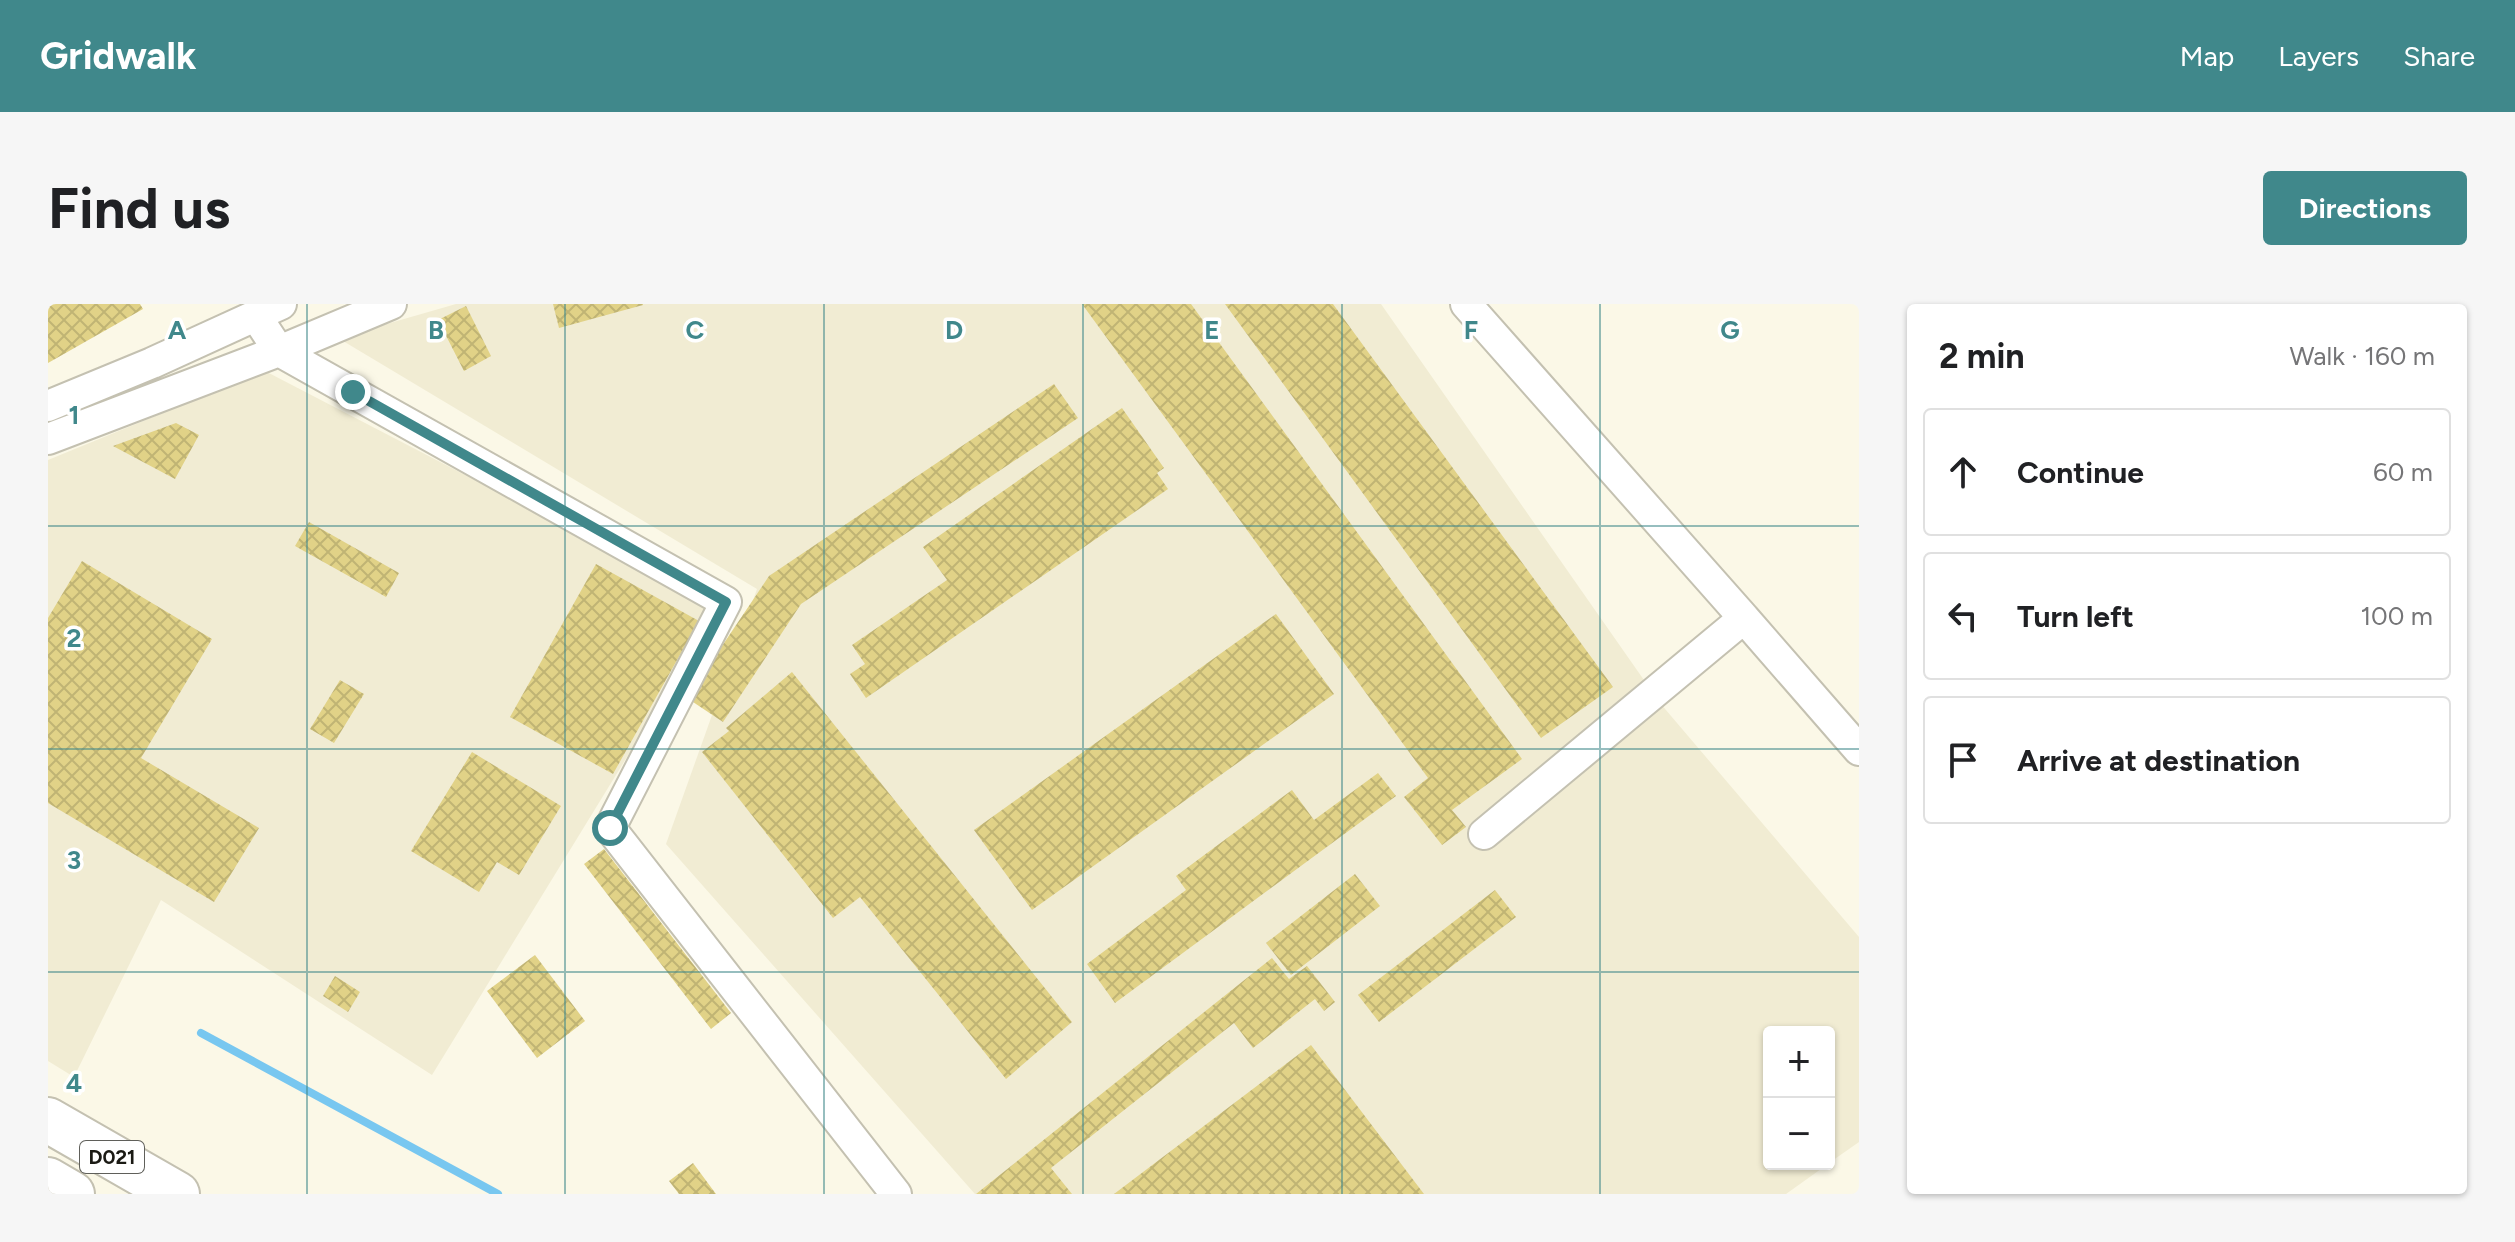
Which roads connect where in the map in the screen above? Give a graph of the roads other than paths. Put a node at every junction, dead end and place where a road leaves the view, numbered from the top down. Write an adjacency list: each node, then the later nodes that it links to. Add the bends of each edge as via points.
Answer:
1 (391, 304): 4 (street)
2 (1466, 304): 7 (street)
3 (269, 310): 4 (street); 5 (street)
4 (279, 351): 6 (street); 14 (street, via 726,602 610,828)
5 (48, 406)
6 (48, 439)
7 (1744, 618): 8 (street); 9 (street)
8 (1859, 750)
9 (1484, 834)
10 (48, 1120): 13 (highway, D021)
11 (48, 1180): 12 (highway, D021)
12 (72, 1194)
13 (177, 1194)
14 (896, 1194)

